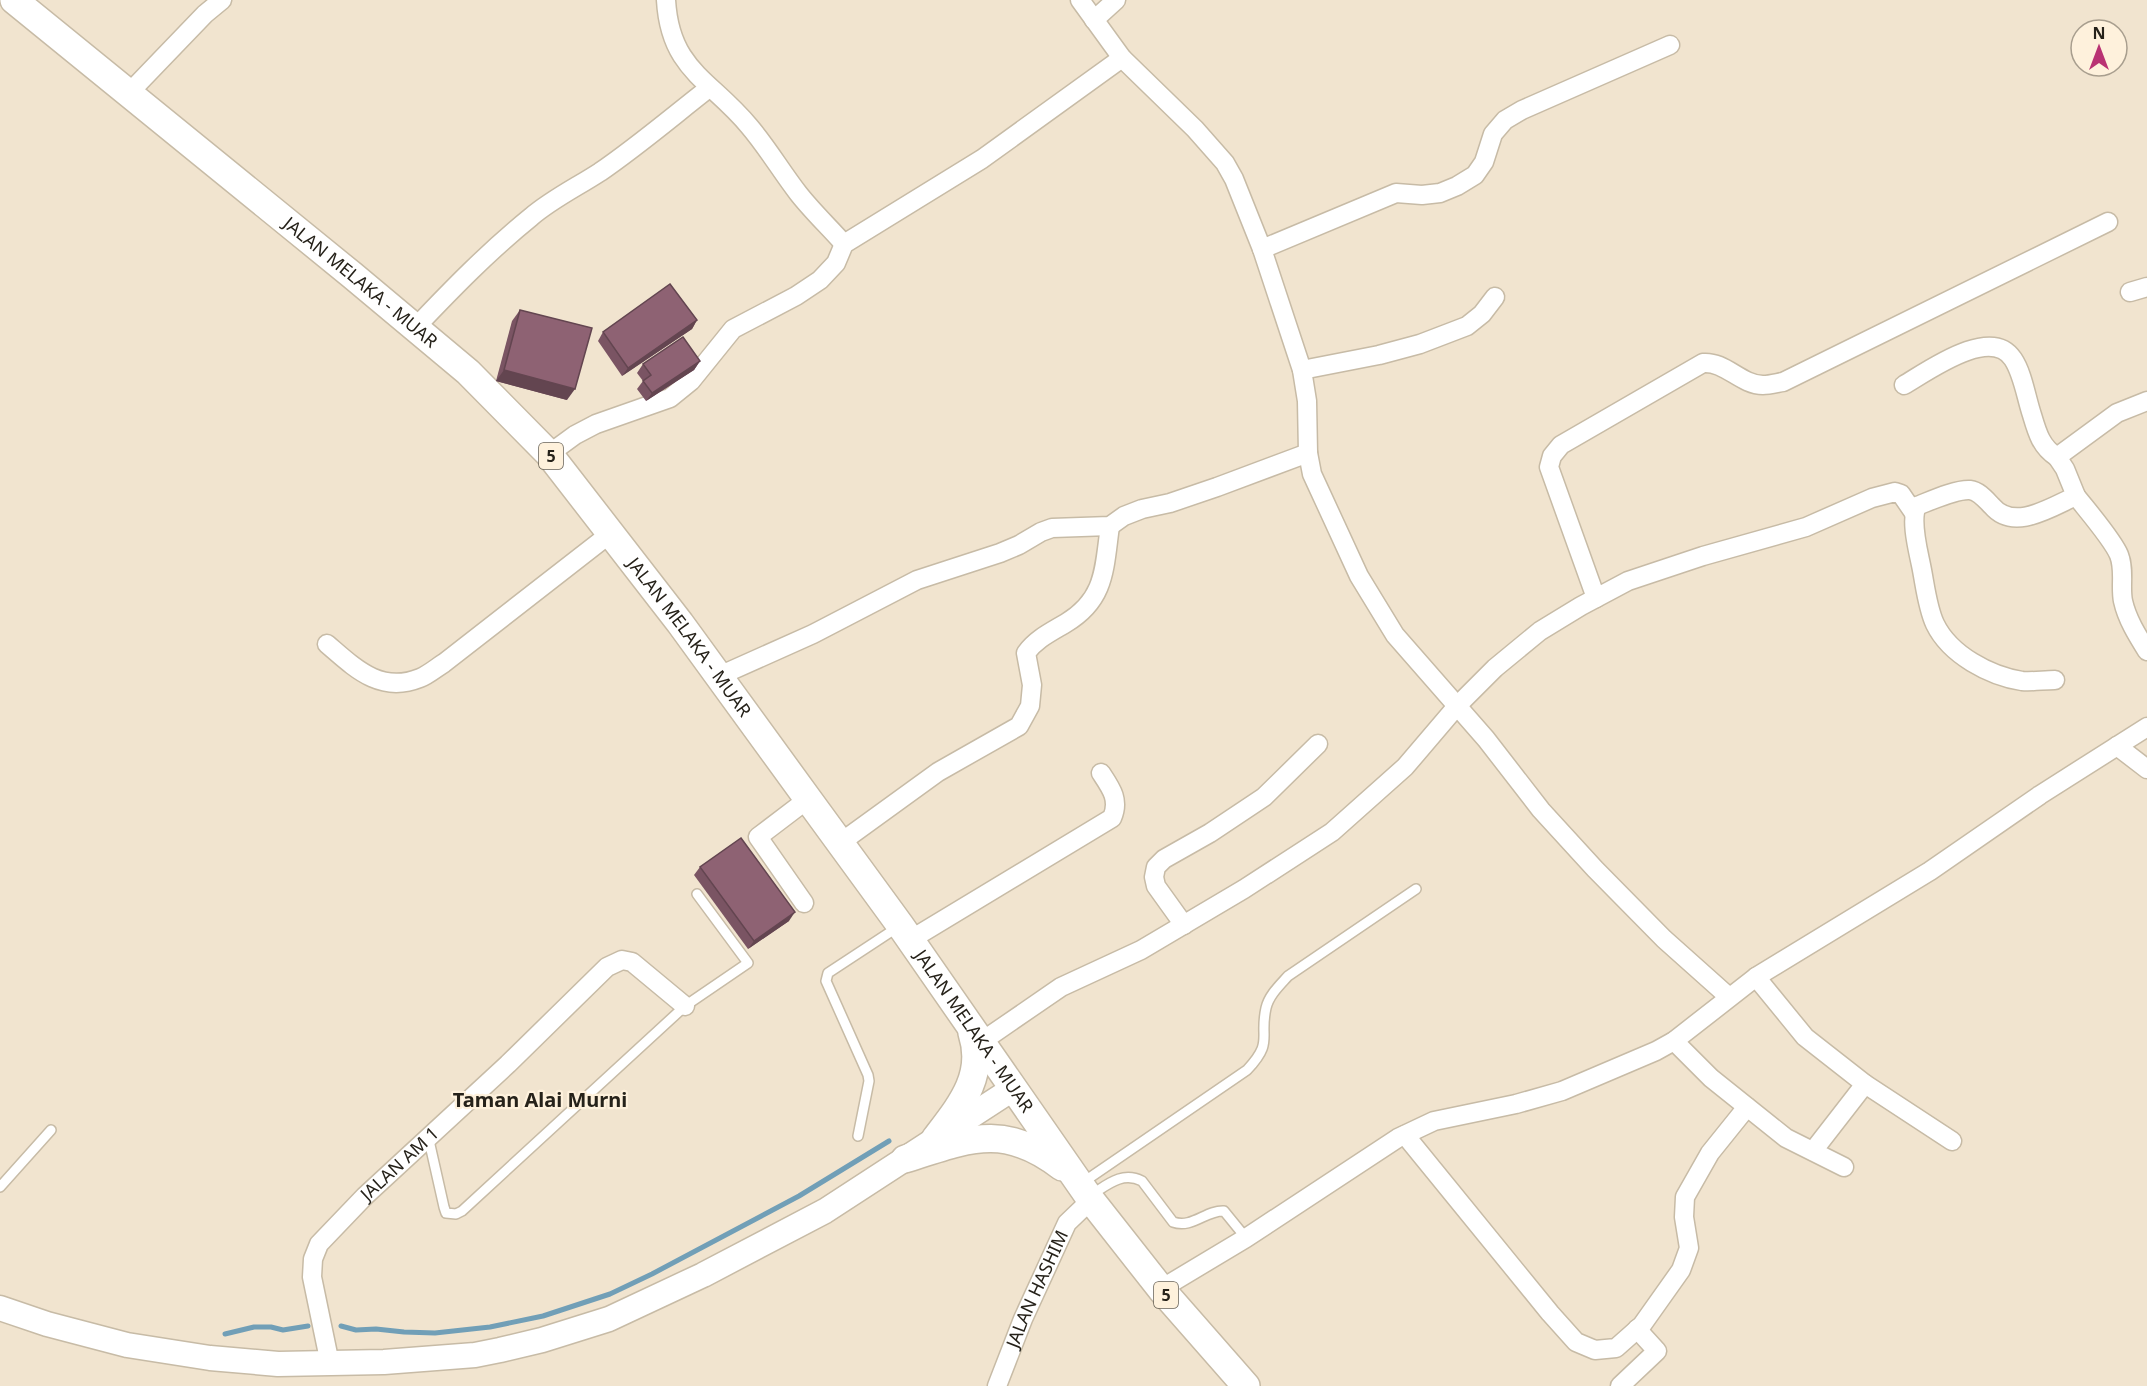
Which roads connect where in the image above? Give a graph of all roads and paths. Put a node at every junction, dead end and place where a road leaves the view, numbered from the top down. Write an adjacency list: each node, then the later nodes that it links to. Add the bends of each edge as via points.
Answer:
1 (15, 0): 10 (main road, JALAN MELAKA - MUAR / 5)
2 (222, 0): 10 (street)
3 (666, 0): 9 (street, via 676,46)
4 (1080, 0): 6 (street)
5 (1116, 0): 6 (street)
6 (1094, 20): 8 (street)
7 (1670, 45): 13 (street, via 1505,120 1493,134 1484,162 1474,175 1456,186 1440,193 1396,193)
8 (1122, 58): 12 (street, via 982,159); 13 (street, via 1225,163)
9 (709, 88): 12 (street, via 732,106 798,194); 15 (street, via 626,153 530,217)
10 (129, 93): 15 (main road, JALAN MELAKA - MUAR / 5)
11 (2108, 222): 26 (street, via 1783,382 1761,385 1712,362 1703,363 1562,445 1552,456 1549,467)
12 (844, 244): 20 (street, via 836,263 820,280 796,297 733,328 692,381 670,398 596,424)
13 (1262, 249): 16 (street)
14 (1495, 297): 16 (street, via 1482,314 1452,332 1379,355)
15 (415, 328): 20 (main road, JALAN MELAKA - MUAR / 5, via 484,387)
16 (1302, 370): 19 (street)
17 (1904, 386): 21 (street, via 1975,347 1991,345 2005,349 2014,359 2038,435)
18 (2147, 401): 21 (street, via 2117,413)
19 (1308, 453): 24 (street, via 1170,503 1142,508); 31 (street, via 1312,474 1359,576 1395,635)
20 (549, 454): 25 (main road, JALAN MELAKA - MUAR / 5)
21 (2057, 457): 22 (street)
22 (2076, 496): 23 (street, via 2020,519 2005,517 1972,490 1917,506); 28 (street, via 2119,553 2123,599)
23 (1914, 513): 26 (street, via 1901,494 1872,498 1806,527 1628,581); 30 (street, via 1928,598 1935,624 1948,643 1962,656 1997,674 2023,681)
24 (1110, 526): 29 (street, via 1052,528 1041,532 1000,553 917,580 813,634); 38 (street, via 1100,587 1084,612 1033,643 1026,653 1032,685 1030,706 1019,726 938,772)
25 (611, 533): 27 (street, via 420,678 398,684 377,681); 29 (main road, JALAN MELAKA - MUAR / 5)
26 (1596, 598): 31 (street, via 1540,631)
27 (327, 644)
28 (2147, 651)
29 (719, 676): 37 (main road, JALAN MELAKA - MUAR / 5)
30 (2055, 680)
31 (1457, 706): 42 (street, via 1405,767 1332,832); 45 (street, via 1594,869)
32 (2147, 727): 34 (street)
33 (1318, 744): 42 (street, via 1264,798 1156,867 1156,886)
34 (2117, 746): 35 (street); 44 (street, via 1930,871)
35 (2147, 769)
36 (1101, 773): 43 (street, via 1116,800 1112,818)
37 (808, 799): 38 (main road, JALAN MELAKA - MUAR / 5); 41 (street, via 758,837)
38 (840, 843): 43 (main road, JALAN MELAKA - MUAR / 5)
39 (1416, 889): 61 (lane, via 1288,976 1273,992 1266,1007 1266,1040 1259,1057 1247,1070)
40 (697, 894): 46 (lane, via 748,963)
41 (804, 903)
42 (1184, 925): 47 (street)
43 (905, 933): 47 (main road, JALAN MELAKA - MUAR / 5); 55 (lane, via 828,973 826,981 868,1075)
44 (1756, 977): 45 (street); 49 (street, via 1805,1037)
45 (1730, 997): 48 (street)
46 (685, 1006): 54 (street, JALAN AM 1, via 632,962 622,960 607,967); 54 (lane, via 456,1214 446,1213 444,1208)
47 (975, 1033): 50 (main road, JALAN MELAKA - MUAR / 5); 56 (main road, via 977,1062 970,1086)
48 (1674, 1041): 51 (street); 53 (street, via 1562,1091 1434,1121)
49 (1865, 1084): 57 (street); 58 (street)
50 (1014, 1088): 56 (main road); 64 (main road, JALAN MELAKA - MUAR / 5)
51 (1747, 1107): 58 (street, via 1786,1138); 68 (street, via 1710,1153 1685,1197 1689,1248 1681,1270)
52 (51, 1130): 63 (lane)
53 (1405, 1135): 65 (street); 68 (street, via 1576,1342 1595,1350 1616,1348)
54 (428, 1136): 69 (street, JALAN AM 1, via 335,1226 316,1251 312,1277)
55 (858, 1136)
56 (935, 1139): 59 (main road)
57 (1952, 1141)
58 (1813, 1151): 60 (street)
59 (904, 1159): 64 (main road, via 967,1140 995,1137 1044,1153); 69 (main road, via 825,1211 609,1319 542,1340 475,1354)
60 (1844, 1167)
61 (1104, 1168): 62 (lane); 64 (lane)
62 (1112, 1181): 64 (lane); 65 (lane, via 1126,1177 1142,1181 1168,1216 1179,1224 1224,1211)
63 (0, 1187)
64 (1085, 1190): 66 (main road, JALAN MELAKA - MUAR / 5); 70 (street, JALAN HASHIM, via 1023,1319)
65 (1246, 1238): 66 (street)
66 (1161, 1289): 71 (main road, JALAN MELAKA - MUAR / 5)
67 (0, 1308): 69 (main road, via 127,1345 210,1358)
68 (1637, 1329): 72 (street, via 1657,1351)
69 (330, 1364)
70 (998, 1386)
71 (1246, 1386)
72 (1620, 1386)

